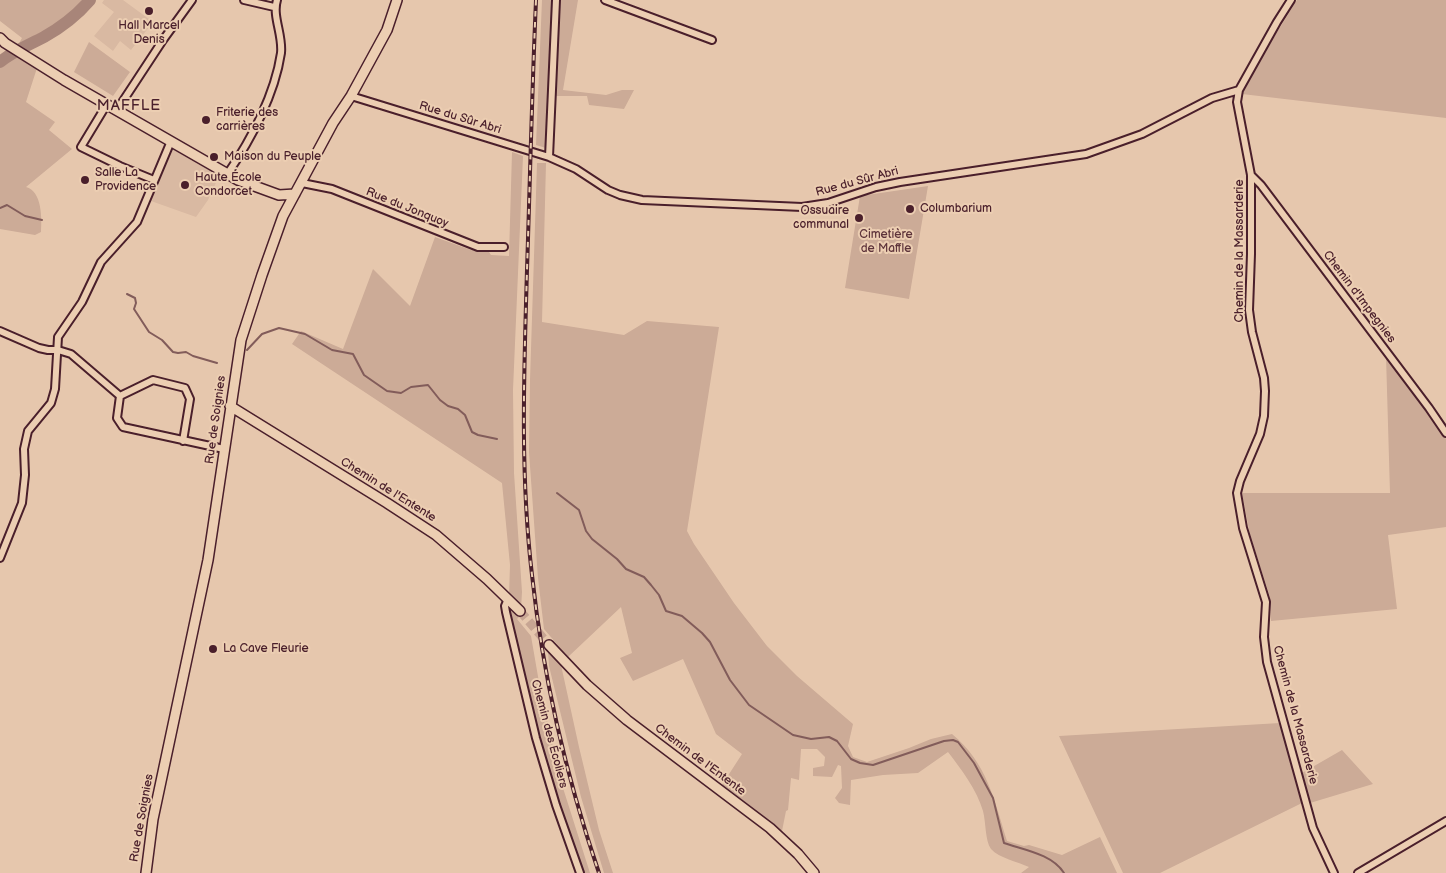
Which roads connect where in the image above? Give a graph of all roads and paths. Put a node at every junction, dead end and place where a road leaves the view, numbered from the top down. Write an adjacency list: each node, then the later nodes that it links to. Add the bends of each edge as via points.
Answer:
1 (192, 0): 14 (street)
2 (244, 0): 8 (street)
3 (277, 0): 8 (street)
4 (397, 0): 12 (street, Rue de Soignies, via 387,30)
5 (556, 0): 16 (street)
6 (606, 0): 10 (street)
7 (1291, 0): 11 (street)
8 (274, 8): 17 (street, via 281,42 276,72 255,126)
9 (0, 38): 13 (street)
10 (712, 40)
11 (1239, 90): 16 (street, Rue du Sûr Abri, via 1212,98 1142,134 1086,154 900,182 828,203 802,207 642,200 608,190 576,169); 18 (street, Chemin de la Massarderie, via 1237,102)
12 (351, 96): 16 (street, Rue du Sûr Abri); 20 (street, Rue de Soignies)
13 (107, 104): 14 (street); 19 (street, via 81,147)
14 (117, 110): 15 (street)
15 (171, 141): 17 (street); 19 (street)
16 (549, 157)
17 (228, 173): 22 (street, via 248,185)
18 (1251, 175): 29 (street, Chemin d'Impegnies); 40 (street, Chemin de la Massarderie, via 1248,310 1264,378 1265,404 1260,434 1237,493 1238,505 1266,602 1264,637 1267,662 1313,828)
19 (154, 180): 26 (street, via 137,222 101,262 82,302 58,337)
20 (302, 183): 21 (street, Rue de Soignies); 24 (street, Rue du Jonquoy, via 332,189 478,247)
21 (295, 194): 22 (street); 23 (street, Rue de Soignies)
22 (279, 195): 23 (street)
23 (289, 204): 28 (street, Rue de Soignies, via 241,340)
24 (504, 247)
25 (0, 331): 26 (street, via 38,348)
26 (58, 350): 27 (street, via 72,354); 32 (street, via 55,389 51,403 28,431 22,503)
27 (120, 396): 30 (street, via 117,418 123,427); 30 (street, via 153,380 185,388 190,399)
28 (230, 406): 31 (street, Rue de Soignies); 33 (street, Chemin de l'Entente, via 436,535)
29 (1446, 433)
30 (183, 441): 31 (street)
31 (224, 449): 37 (street, Rue de Soignies, via 208,560 152,820)
32 (0, 558)
33 (508, 599): 34 (street, Chemin de l'Entente); 38 (street, Chemin des Écoliers, via 506,612 536,738)
34 (520, 611)
35 (549, 645): 39 (street, Chemin de l'Entente, via 626,720 770,828)
36 (1446, 821): 41 (street)
37 (146, 873)
38 (580, 873)
39 (814, 873)
40 (1334, 873)
41 (1358, 873)

